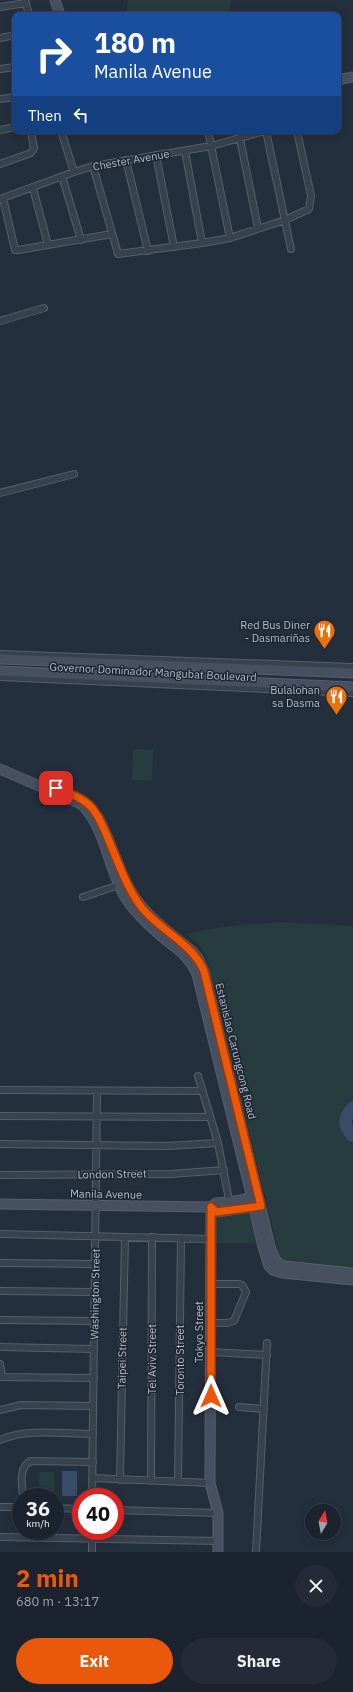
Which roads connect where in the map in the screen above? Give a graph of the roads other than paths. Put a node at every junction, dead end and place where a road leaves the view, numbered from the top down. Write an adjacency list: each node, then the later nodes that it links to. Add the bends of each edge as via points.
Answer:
1 (56, 0): 5 (street)
2 (25, 2): 3 (street); 4 (street)
3 (0, 7)
4 (28, 12)
5 (59, 12)
6 (12, 36): 7 (street)
7 (0, 38)
8 (12, 67): 9 (street)
9 (0, 69)
10 (353, 77): 11 (street)
11 (341, 79)
12 (12, 97): 13 (street)
13 (0, 99)
14 (12, 128): 15 (street)
15 (0, 130)
16 (32, 134): 27 (street, via 34,148 31,153)
17 (62, 134): 29 (street)
18 (209, 134): 23 (street)
19 (255, 134): 22 (street, Chester Avenue)
20 (267, 134): 33 (street)
21 (298, 134): 33 (street, via 311,196 310,205 305,212)
22 (240, 138): 23 (street, Chester Avenue); 34 (street)
23 (211, 146): 24 (street, Chester Avenue); 36 (street)
24 (185, 151): 25 (street, Chester Avenue); 38 (street)
25 (156, 155): 26 (street, Chester Avenue); 40 (street)
26 (126, 160): 28 (street, Chester Avenue); 42 (street)
27 (0, 164)
28 (93, 166): 29 (street, Chester Avenue); 35 (street)
29 (74, 172): 30 (street, Chester Avenue)
30 (62, 176): 31 (street, Chester Avenue); 37 (street)
31 (33, 188): 32 (street, Chester Avenue); 39 (street)
32 (2, 199): 39 (street, via 15,250)
33 (285, 220): 34 (street); 41 (street)
34 (258, 228): 36 (street)
35 (112, 234): 37 (street); 42 (street, via 118,254)
36 (230, 238): 38 (street)
37 (81, 240): 39 (street)
38 (202, 243): 40 (street)
39 (48, 245)
40 (174, 247): 42 (street)
41 (292, 249)
42 (148, 251)
43 (44, 308): 44 (street)
44 (0, 321)
45 (74, 474): 46 (street)
46 (0, 494)
47 (0, 654): 50 (street, Governor Dominador Mangubat Boulevard)
48 (0, 659): 49 (street, Governor Dominador Mangubat Boulevard)
49 (104, 664): 52 (street, Governor Dominador Mangubat Boulevard); 53 (street)
50 (353, 667)
51 (0, 671): 53 (street, Governor Dominador Mangubat Boulevard)
52 (353, 674)
53 (104, 676): 55 (street, Governor Dominador Mangubat Boulevard)
54 (0, 677): 56 (street, Governor Dominador Mangubat Boulevard)
55 (353, 687)
56 (353, 693)
57 (0, 764): 59 (street, Estanislao Carungcong Road, via 83,800 90,806 104,829)
58 (0, 769): 59 (street, Estanislao Carungcong Road, via 81,804 98,831)
59 (123, 883): 60 (street); 74 (street, Estanislao Carungcong Road, via 124,896 137,914 187,956 197,974)
60 (83, 896)
61 (198, 1076): 64 (street)
62 (0, 1090): 63 (street)
63 (97, 1091): 64 (street); 66 (street, Washington Street)
64 (202, 1091): 67 (street)
65 (0, 1116): 66 (street)
66 (97, 1116): 67 (street); 70 (street, Washington Street)
67 (209, 1116): 68 (street)
68 (218, 1143): 70 (street, via 167,1146); 71 (street)
69 (0, 1144): 70 (street)
70 (96, 1145): 72 (street, Washington Street)
71 (224, 1170): 72 (street, London Street, via 171,1174); 77 (street)
72 (96, 1174): 73 (street, London Street); 76 (street, Washington Street)
73 (0, 1175)
74 (257, 1202): 77 (street, Manila Avenue); 87 (street, Estanislao Carungcong Road, via 278,1264); 88 (street, Estanislao Carungcong Road, via 262,1247 273,1270)
75 (0, 1204): 76 (street, Manila Avenue)
76 (96, 1206): 78 (street, Manila Avenue); 80 (street, Washington Street)
77 (230, 1206): 78 (street, Manila Avenue, via 216,1212)
78 (211, 1207): 84 (street, Tokyo Street)
79 (0, 1234): 80 (street)
80 (95, 1236): 81 (street); 86 (street, Washington Street)
81 (124, 1237): 82 (street); 111 (street, Taipei Street)
82 (152, 1237): 83 (street); 112 (street, Tel Aviv Street)
83 (180, 1238): 84 (street); 113 (street, Toronto Street)
84 (210, 1239): 89 (street, Tokyo Street)
85 (0, 1263): 86 (street)
86 (95, 1264): 91 (street, Washington Street)
87 (353, 1273)
88 (353, 1280)
89 (211, 1284): 94 (street, Tokyo Street); 94 (street, via 239,1284 246,1292 234,1321)
90 (0, 1291): 91 (street)
91 (95, 1292): 93 (street, Washington Street)
92 (0, 1320): 93 (street)
93 (94, 1321): 97 (street, Washington Street)
94 (211, 1323): 98 (street, Tokyo Street)
95 (267, 1343): 99 (street)
96 (0, 1347): 97 (street)
97 (94, 1349): 102 (street, Washington Street)
98 (211, 1352): 99 (street); 114 (street, Tokyo Street)
99 (267, 1355): 105 (street)
100 (0, 1364): 101 (street)
101 (1, 1376): 102 (street)
102 (94, 1378): 103 (street, Washington Street)
103 (93, 1406): 106 (street, via 21,1405); 107 (street, Washington Street)
104 (239, 1407): 105 (street)
105 (264, 1409): 128 (street)
106 (0, 1410)
107 (93, 1434): 108 (street, via 25,1433); 109 (street, Washington Street)
108 (0, 1440)
109 (93, 1462): 110 (street, Washington Street); 115 (street, via 31,1461 22,1469)
110 (92, 1478): 111 (street); 116 (street, Washington Street)
111 (120, 1480): 112 (street)
112 (151, 1481): 113 (street)
113 (178, 1482): 114 (street)
114 (210, 1483): 120 (street, Tokyo Street)
115 (23, 1488)
116 (92, 1488)
117 (0, 1507): 118 (street)
118 (12, 1507)
119 (124, 1510): 120 (street)
120 (218, 1513): 125 (street, Tokyo Street)
121 (0, 1537): 122 (street)
122 (72, 1539)
123 (92, 1540): 126 (street)
124 (124, 1540): 125 (street)
125 (219, 1541): 127 (street, Tokyo Street)
126 (92, 1552)
127 (218, 1552)
128 (256, 1552)

